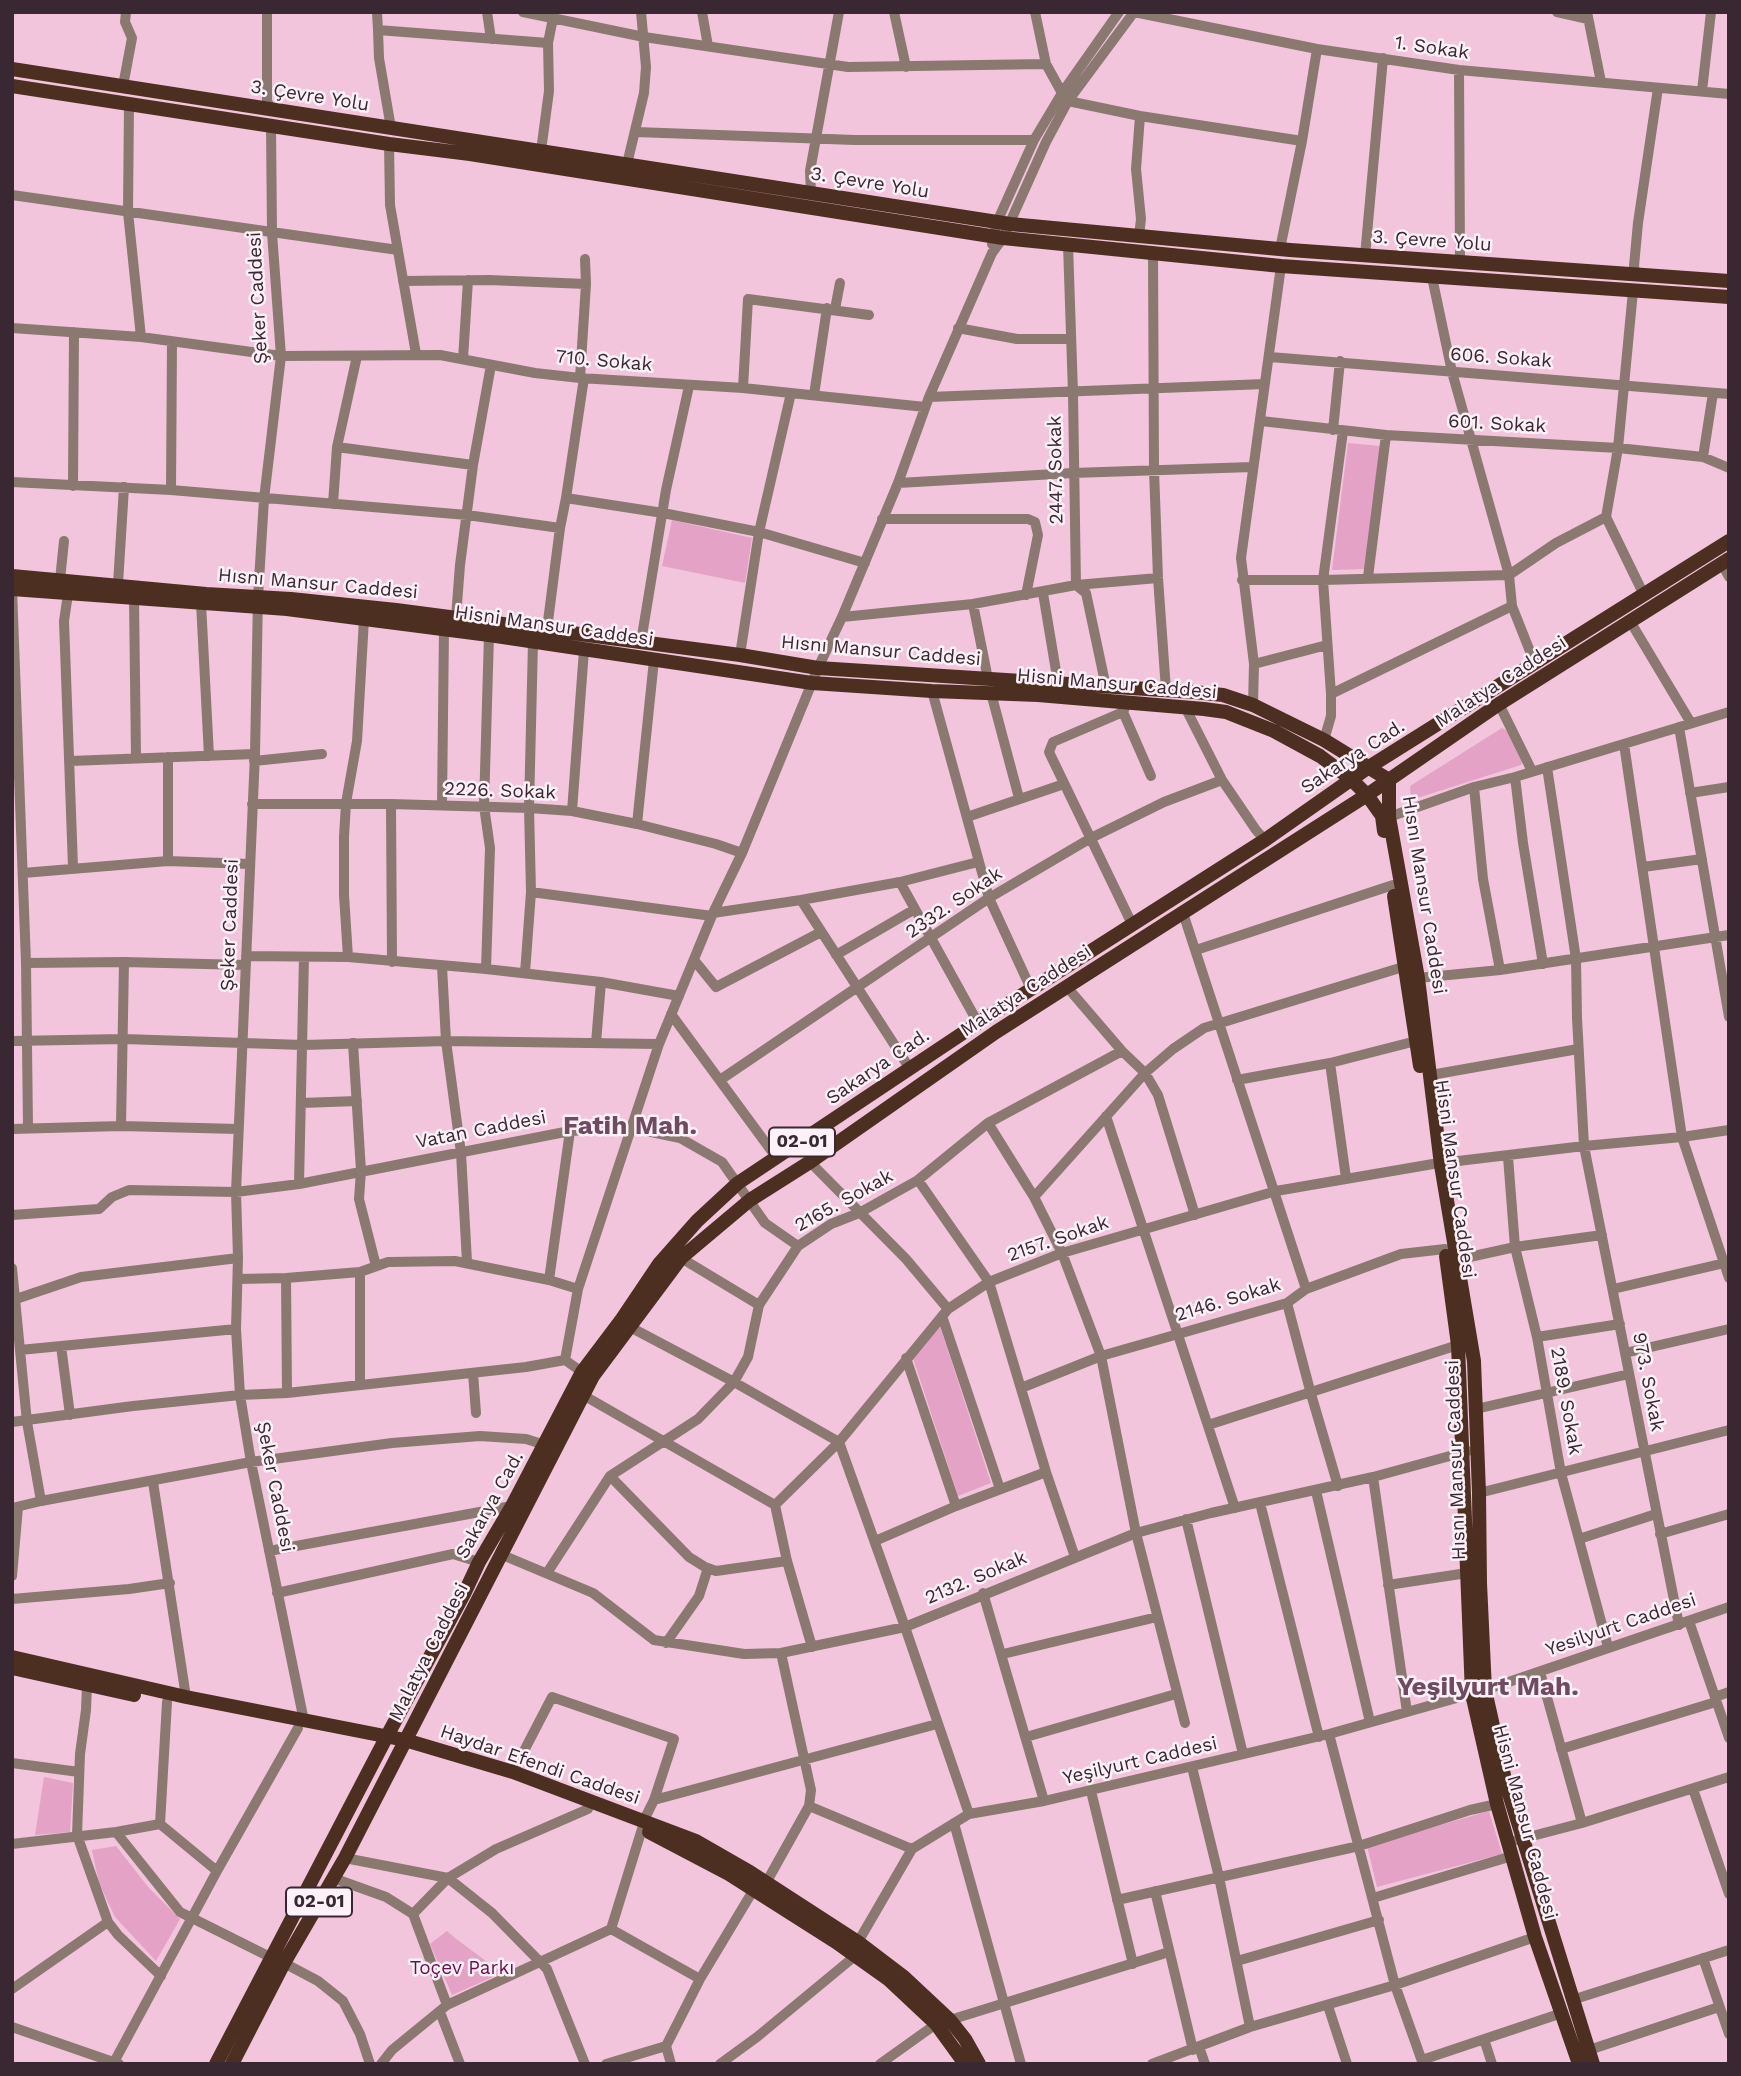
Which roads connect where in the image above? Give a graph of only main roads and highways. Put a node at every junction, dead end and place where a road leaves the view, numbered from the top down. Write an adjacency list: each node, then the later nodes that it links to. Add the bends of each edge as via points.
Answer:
1 (12, 69): 3 (main road, 3. Çevre Yolu, via 811,193)
2 (12, 86): 3 (main road, 3. Çevre Yolu)
3 (1000, 230): 4 (main road, 3. Çevre Yolu, via 1139,236); 5 (main road, 3. Çevre Yolu, via 1068,245 1281,266)
4 (1729, 282)
5 (1729, 298)
6 (1729, 541): 12 (main road, Sakarya Cad. / 02-01)
7 (1726, 567): 14 (main road, Malatya Caddesi, via 1630,621)
8 (12, 576): 10 (main road, Hısnı Mansur Caddesi)
9 (12, 589): 10 (main road, Hisni Mansur Caddesi, via 201,603)
10 (258, 602): 11 (main road, Hısnı Mansur Caddesi, via 456,617 818,668); 11 (main road, Hisni Mansur Caddesi, via 812,682 932,691)
11 (990, 686): 12 (main road, Hısnı Mansur Caddesi, via 1058,683 1223,695 1324,740); 13 (main road, Hisni Mansur Caddesi, via 1125,708 1226,712 1320,756)
12 (1369, 767): 13 (main road, Sakarya Cad. / 02-01); 14 (main road, Hısnı Mansur Caddesi)
13 (1351, 779): 15 (main road, Hisni Mansur Caddesi); 21 (main road, Sakarya Cad. / 02-01, via 1265,840 776,1157 697,1220 659,1264 582,1372)
14 (1389, 780): 15 (main road, Malatya Caddesi); 16 (main road, Hısnı Mansur Caddesi, via 1389,817 1431,1075)
15 (1367, 795): 16 (main road, Hisni Mansur Caddesi, via 1382,816); 22 (main road, Malatya Caddesi, via 996,1032 750,1200 681,1258 593,1376)
16 (1437, 1164): 19 (main road, Hisni Mansur Caddesi, via 1458,1345 1467,1573); 19 (main road, Hısnı Mansur Caddesi, via 1474,1361)
17 (12, 1657): 20 (main road, Haydar Efendi Caddesi)
18 (12, 1668): 20 (main road, Haydar Efendi Caddesi)
19 (1479, 1692): 24 (main road, Hısnı Mansur Caddesi, via 1506,1784); 24 (main road, Hisni Mansur Caddesi, via 1497,1804)
20 (301, 1725): 21 (main road, Haydar Efendi Caddesi)
21 (385, 1740): 22 (main road, Haydar Efendi Caddesi); 25 (main road, Sakarya Cad. / 02-01)
22 (402, 1744): 23 (main road, Haydar Efendi Caddesi); 23 (main road, Haydar Efendi Caddesi, via 513,1772); 25 (main road, Sakarya Cad. / 02-01, via 345,1858)
23 (643, 1825): 26 (main road, Haydar Efendi Caddesi, via 696,1841 904,1978)
24 (1514, 1846): 27 (main road, Hısnı Mansur Caddesi); 32 (main road, Hisni Mansur Caddesi, via 1535,1937)
25 (278, 1961): 28 (main road, Sakarya Cad. / 02-01); 29 (main road, Sakarya Cad. / 02-01)
26 (943, 2022): 30 (main road, Haydar Efendi Caddesi); 31 (main road, Haydar Efendi Caddesi, via 965,2039)
27 (1591, 2057)
28 (216, 2064)
29 (232, 2064)
30 (965, 2064)
31 (979, 2064)
32 (1579, 2064)

